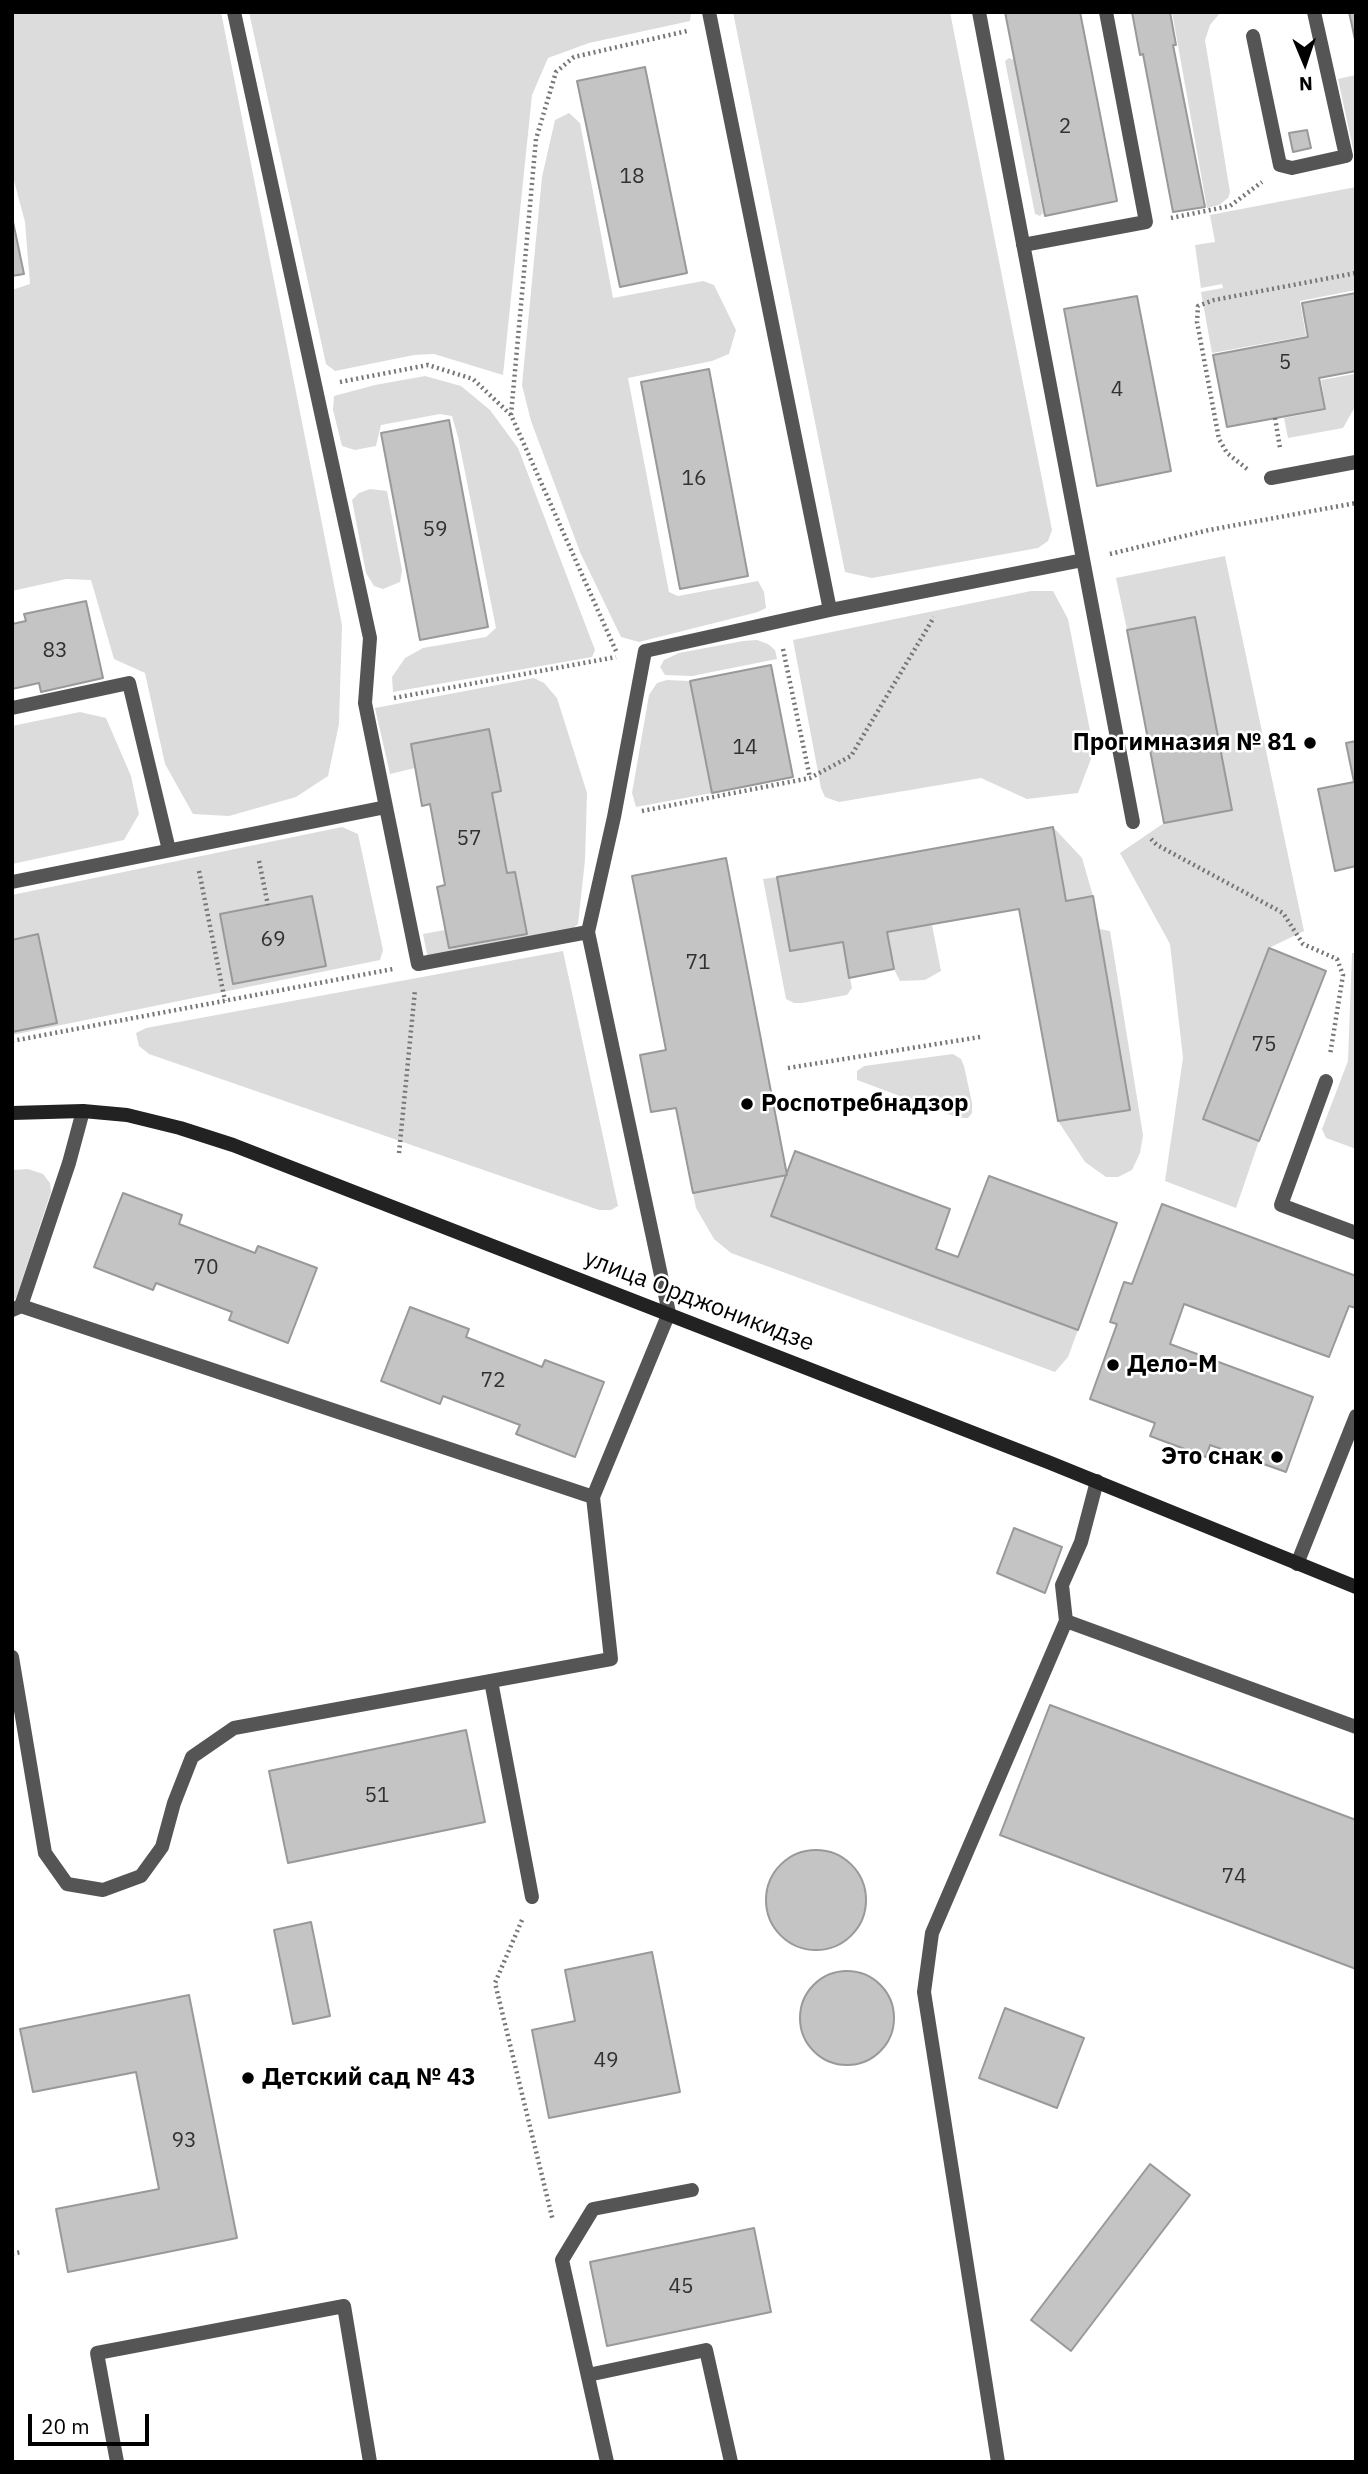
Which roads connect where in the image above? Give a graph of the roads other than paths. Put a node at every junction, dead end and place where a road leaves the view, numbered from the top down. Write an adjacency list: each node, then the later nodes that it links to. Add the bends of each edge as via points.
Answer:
1 (234, 12): 13 (lane, via 370,638 365,703)
2 (979, 12): 7 (lane)
3 (1106, 12): 7 (lane, via 1146,222)
4 (1314, 12): 6 (lane, via 1346,156 1292,168 1280,165)
5 (710, 19): 11 (lane)
6 (1253, 36)
7 (1024, 245): 10 (lane)
8 (1356, 463): 9 (lane)
9 (1271, 478)
10 (1083, 560): 11 (lane); 14 (lane)
11 (830, 610): 17 (lane, via 645,651)
12 (12, 708): 15 (lane, via 129,683)
13 (386, 807): 15 (lane); 17 (lane, via 418,964)
14 (1133, 822)
15 (169, 850): 16 (lane)
16 (12, 882)
17 (588, 932): 23 (lane)
18 (1326, 1082): 21 (lane, via 1281,1205)
19 (83, 1111): 20 (main road, улица Орджоникидзе); 22 (lane); 23 (main road, улица Орджоникидзе, via 127,1115 233,1145)
20 (12, 1113)
21 (1356, 1233)
22 (17, 1308): 26 (lane)
23 (669, 1313): 25 (main road, улица Орджоникидзе); 26 (lane)
24 (1356, 1416): 27 (lane)
25 (1097, 1481): 27 (main road, улица Орджоникидзе); 29 (lane, via 1081,1542 1062,1585)
26 (593, 1497): 31 (lane, via 611,1659)
27 (1297, 1564): 28 (main road, улица Орджоникидзе)
28 (1356, 1587)
29 (1066, 1621): 32 (lane); 40 (lane, via 932,1933 924,1992)
30 (12, 1657): 31 (lane, via 45,1853 67,1884 103,1890 141,1876 162,1847 192,1758 234,1728)
31 (491, 1681): 33 (lane)
32 (1356, 1727)
33 (532, 1897)
34 (692, 2190): 35 (lane, via 593,2209 562,2260)
35 (588, 2375): 38 (lane); 39 (lane, via 706,2350)
36 (117, 2462): 37 (lane, via 97,2353 344,2306)
37 (370, 2462)
38 (607, 2462)
39 (731, 2462)
40 (998, 2462)

